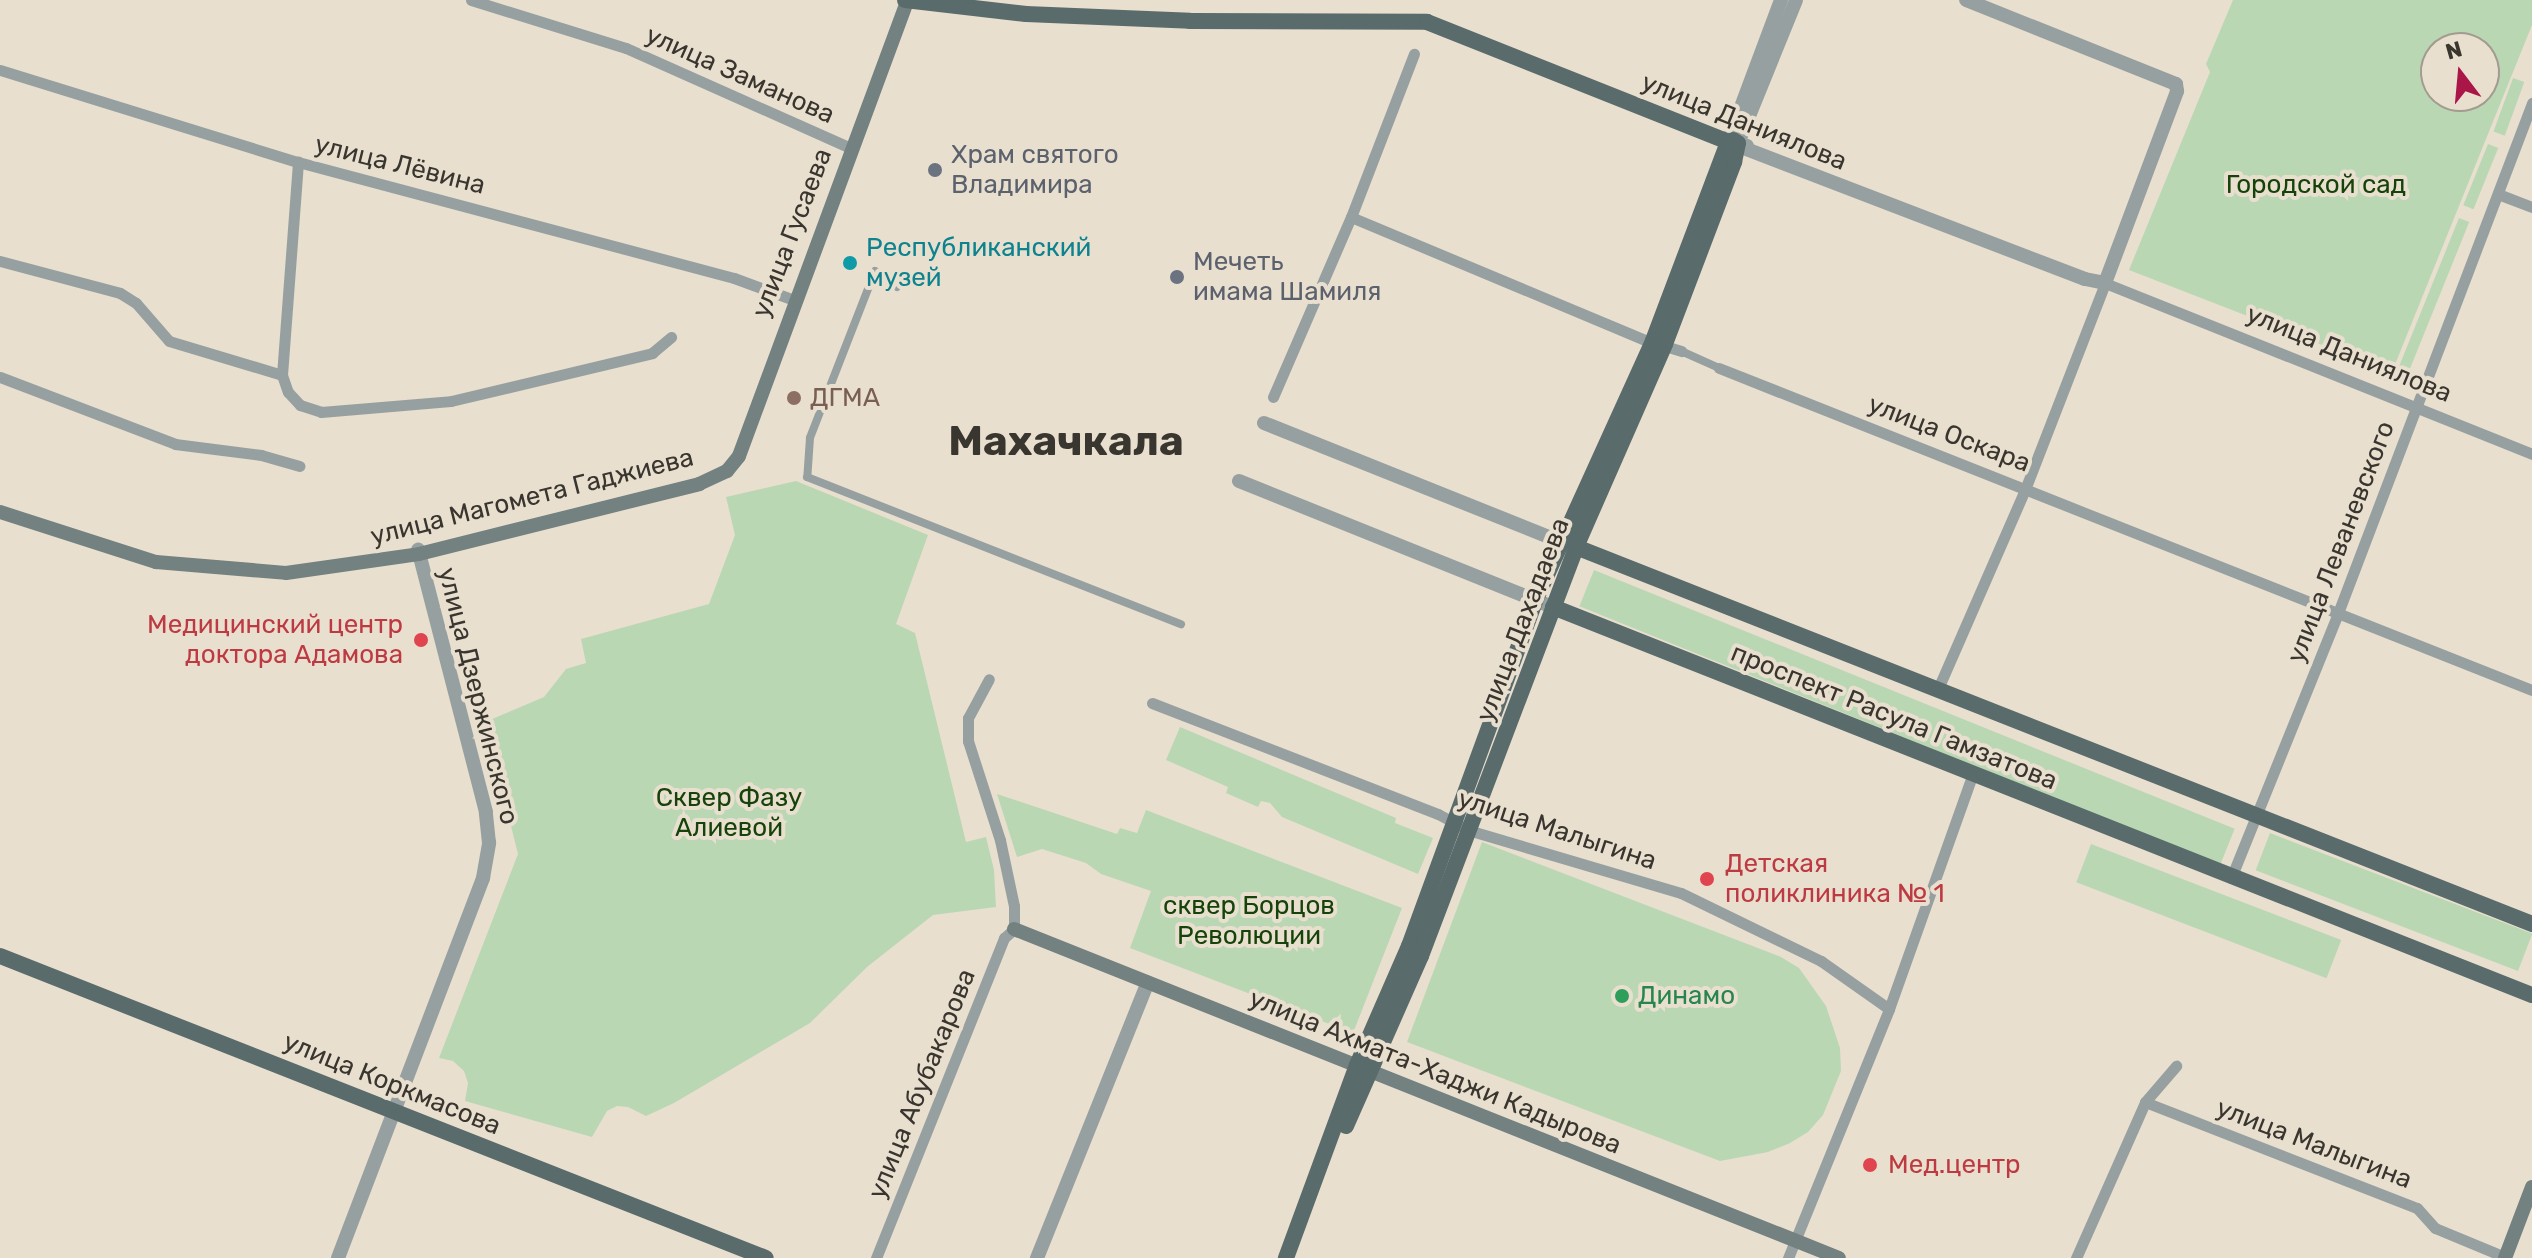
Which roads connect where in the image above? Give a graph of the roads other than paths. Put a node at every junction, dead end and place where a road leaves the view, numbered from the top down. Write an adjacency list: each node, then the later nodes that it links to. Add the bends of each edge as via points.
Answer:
1 (471, 0): 11 (street, улица Заманова, via 626,48)
2 (907, 0): 10 (main road, улица Даниялова, via 1026,14 1190,21 1427,22); 11 (main road, улица Гусаева)
3 (932, 0): 10 (main road, улица Даниялова, via 1025,11 1190,18 1429,18)
4 (1781, 0): 10 (street, улица Дахадаева)
5 (1796, 0): 10 (street, улица Дахадаева)
6 (1966, 0): 17 (street, via 2176,84)
7 (1414, 54): 15 (street)
8 (0, 70): 12 (street, улица Лёвина)
9 (2532, 103): 13 (street, улица Леваневского)
10 (1733, 142): 17 (street, улица Даниялова); 21 (main road, улица Дахадаева)
11 (852, 148): 19 (main road, улица Гусаева)
12 (298, 162): 19 (street, улица Лёвина, via 688,265); 24 (street)
13 (2498, 194): 14 (street); 27 (street, улица Леваневского)
14 (2532, 207)
15 (1351, 217): 21 (street, улица Оскара); 26 (street)
16 (0, 261): 24 (street, via 120,293 136,303 169,341)
17 (2105, 283): 27 (street, улица Даниялова); 34 (street)
18 (897, 287): 42 (street, via 875,271 810,438 807,477)
19 (793, 299): 30 (main road, улица Гусаева); 32 (main road, улица Гусаева, via 737,453)
20 (671, 337): 24 (street, via 652,353 436,402 321,412 300,405)
21 (1659, 343): 22 (street, улица Оскара); 37 (main road, улица Дахадаева)
22 (1681, 351): 23 (street, улица Оскара)
23 (1719, 368): 34 (street, улица Оскара)
24 (282, 375)
25 (0, 377): 31 (street, via 175,444 261,455)
26 (1273, 397)
27 (2418, 407): 29 (street, улица Даниялова); 41 (street, улица Леваневского)
28 (1264, 423): 37 (street, проспект Расула Гамзатова)
29 (2532, 454)
30 (739, 456): 38 (main road, улица Магомета Гаджиева, via 727,471 699,484)
31 (299, 466)
32 (712, 475): 38 (main road, улица Магомета Гаджиева)
33 (1239, 481): 39 (street, проспект Расула Гамзатова)
34 (2026, 487): 41 (street, улица Оскара); 45 (street)
35 (0, 506): 38 (main road, улица Магомета Гаджиева, via 121,547 219,564 287,568)
36 (0, 512): 38 (main road, улица Магомета Гаджиева, via 156,562 286,573)
37 (1567, 545): 39 (main road, улица Дахадаева); 40 (main road, улица Дахадаева); 45 (main road, проспект Расула Гамзатова)
38 (418, 552): 60 (street, улица Дзержинского, via 486,812 489,843 483,878)
39 (1536, 599): 40 (street, проспект Расула Гамзатова); 49 (main road, улица Дахадаева)
40 (1553, 607): 47 (main road, проспект Расула Гамзатова); 49 (main road, улица Дахадаева)
41 (2338, 613): 44 (street, улица Оскара); 48 (street, улица Леваневского)
42 (1181, 624)
43 (989, 679): 52 (street, via 968,718 968,741 1000,840)
44 (2532, 690)
45 (1937, 691): 48 (main road, проспект Расула Гамзатова)
46 (1152, 703): 49 (street, улица Малыгина)
47 (1973, 773): 50 (main road, проспект Расула Гамзатова); 56 (street)
48 (2255, 817): 50 (street, улица Леваневского); 51 (main road, проспект Расула Гамзатова)
49 (1461, 827): 56 (street, улица Малыгина, via 1681,893 1821,961); 58 (main road, улица Дахадаева)
50 (2231, 878): 55 (main road, проспект Расула Гамзатова)
51 (2532, 924)
52 (1014, 929): 54 (main road, улица Ахмата-Хаджи Кадырова); 66 (street, улица Абубакарова, via 1004,938)
53 (0, 957): 60 (main road, улица Коркмасова)
54 (1148, 982): 58 (main road, улица Ахмата-Хаджи Кадырова); 67 (street)
55 (2532, 995)
56 (1889, 1009): 63 (street)
57 (2176, 1066): 59 (street)
58 (1362, 1068): 63 (main road, улица Ахмата-Хаджи Кадырова); 68 (main road, улица Дахадаева); 69 (main road, улица Дахадаева)
59 (2145, 1102): 72 (street); 73 (street, улица Малыгина, via 2417,1208 2435,1228)
60 (395, 1113): 64 (street, улица Дзержинского); 65 (main road, улица Коркмасова)
61 (2532, 1187): 73 (main road)
62 (2532, 1195): 73 (main road)
63 (1794, 1240): 70 (street); 71 (main road, улица Ахмата-Хаджи Кадырова)
64 (338, 1258)
65 (766, 1258)
66 (876, 1258)
67 (1037, 1258)
68 (1286, 1258)
69 (1296, 1258)
70 (1788, 1258)
71 (1839, 1258)
72 (2076, 1258)
73 (2506, 1258)

